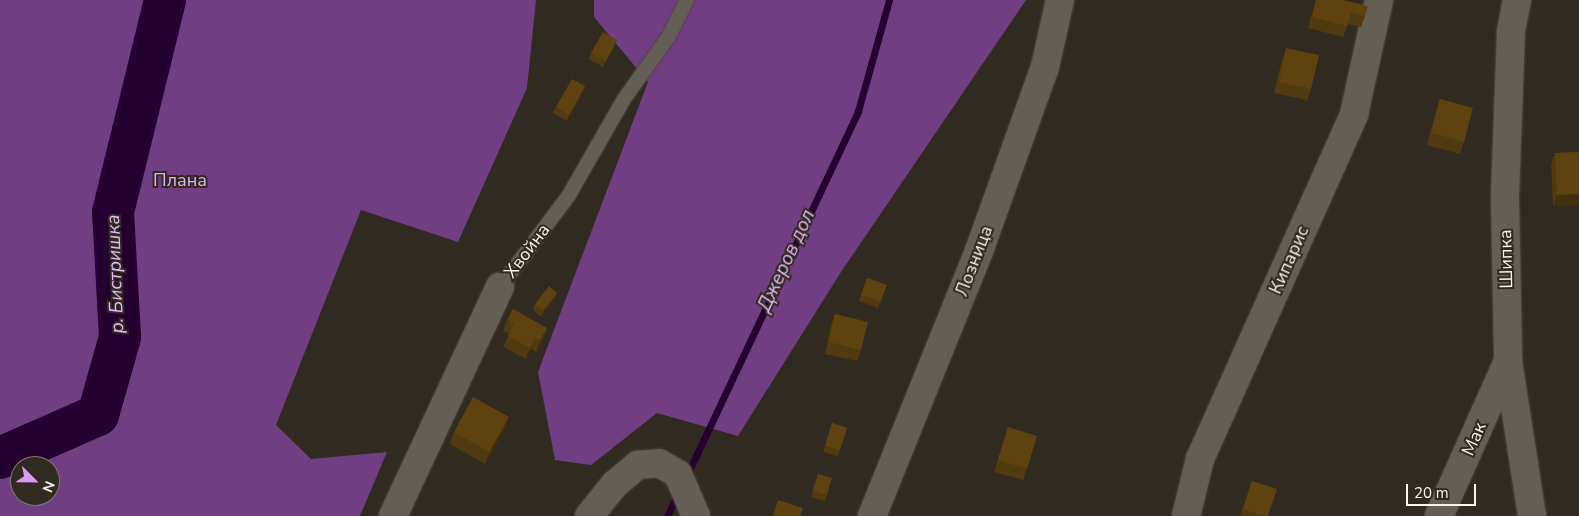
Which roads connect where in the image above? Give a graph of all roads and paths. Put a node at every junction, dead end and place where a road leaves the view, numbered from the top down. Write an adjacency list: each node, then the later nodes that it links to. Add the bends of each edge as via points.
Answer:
1 (687, 0): 5 (lane, Хвойна, via 669,36 624,99 569,195)
2 (1060, 0): 10 (street, Лозница, via 1045,67 982,242)
3 (1379, 0): 11 (street, Кипарис, via 1354,114 1200,459)
4 (1517, 0): 6 (street, Шипка, via 1511,32 1505,198)
5 (500, 287): 7 (street, Хвойна)
6 (1508, 361): 12 (street, Мак); 13 (street, Шипка)
7 (394, 516)
8 (589, 516): 9 (street, via 615,484 638,465 658,462 678,474)
9 (696, 516)
10 (872, 516)
11 (1186, 516)
12 (1439, 516)
13 (1532, 516)

